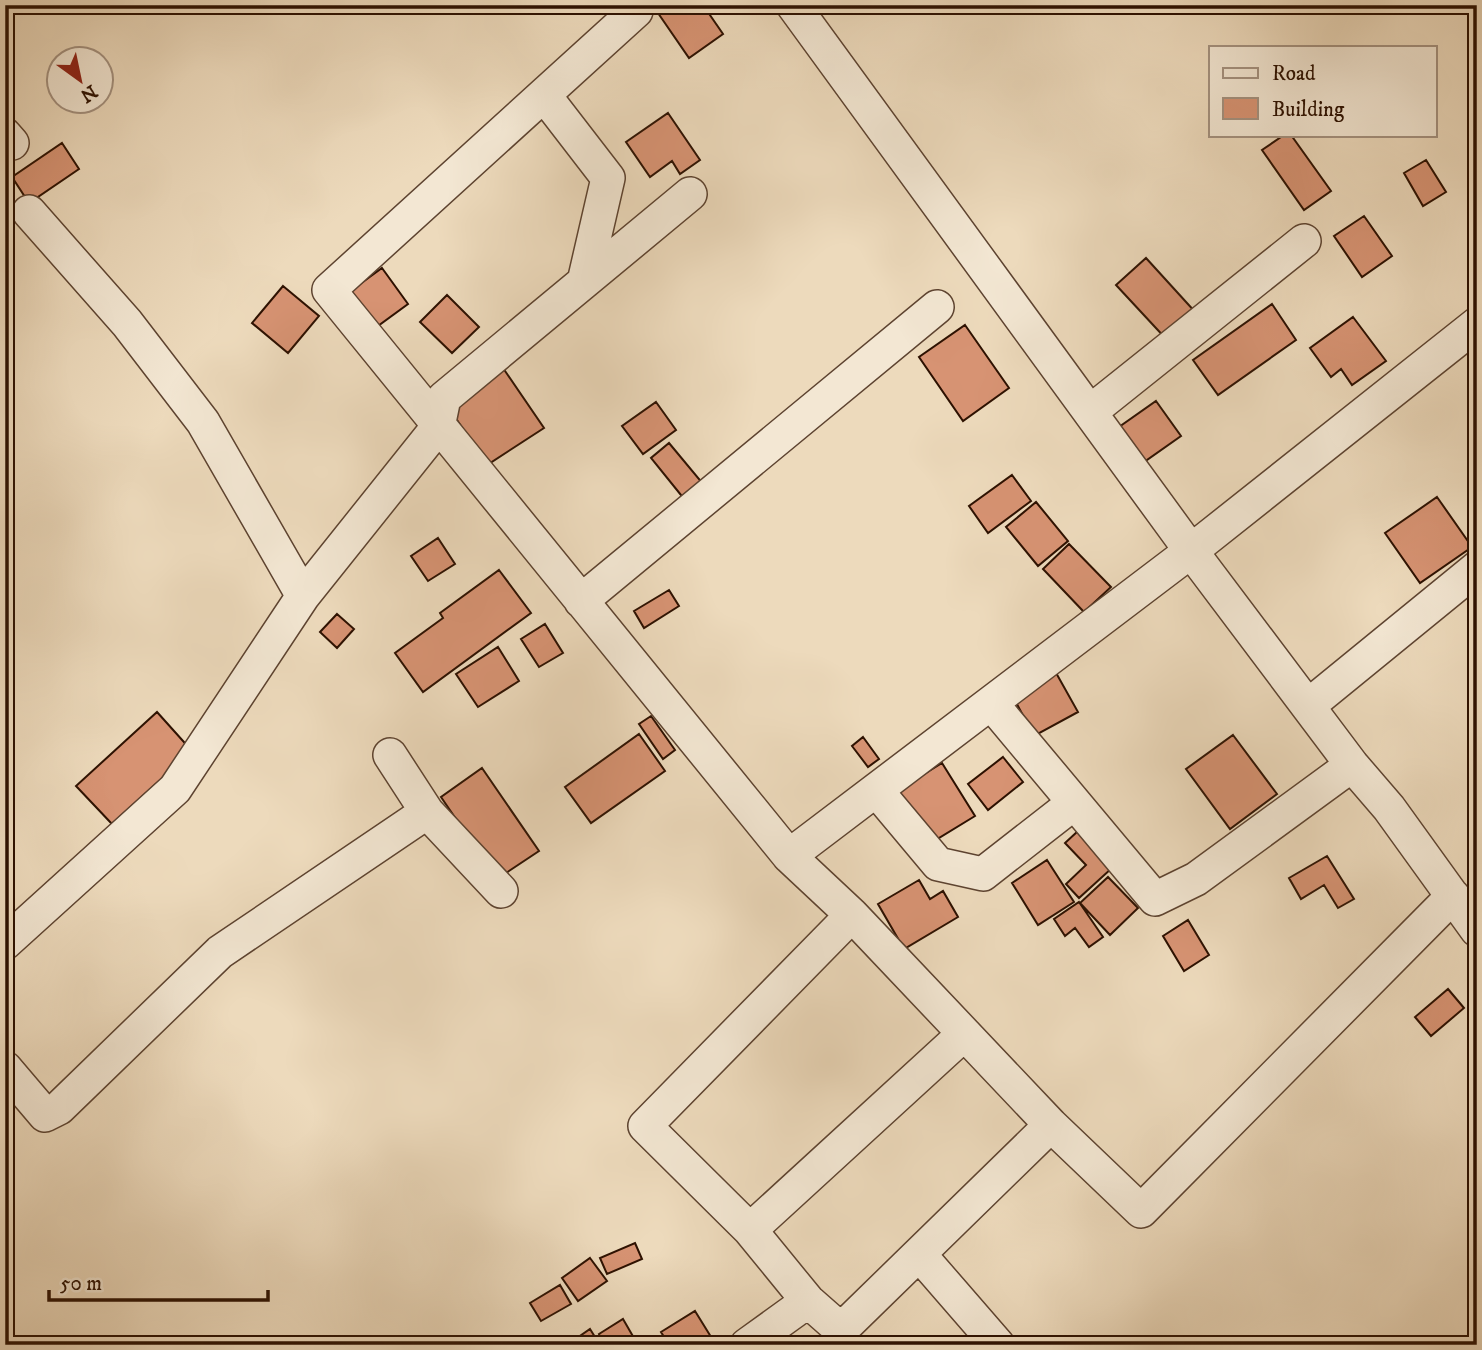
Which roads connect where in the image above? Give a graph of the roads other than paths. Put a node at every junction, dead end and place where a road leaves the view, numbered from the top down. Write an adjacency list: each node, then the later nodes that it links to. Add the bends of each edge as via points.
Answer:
1 (793, 5): 10 (street)
2 (636, 11): 3 (street)
3 (544, 95): 7 (street, via 608,178); 11 (street, via 329,290)
4 (690, 194): 7 (street)
5 (29, 212): 14 (street, via 127,323 203,422)
6 (1304, 241): 10 (street)
7 (584, 282): 11 (street, via 444,398)
8 (937, 307): 15 (street)
9 (1477, 324): 12 (street)
10 (1090, 412): 12 (street)
11 (438, 426): 14 (street); 15 (street)
12 (1191, 551): 16 (street); 17 (street)
13 (1477, 568): 17 (street)
14 (303, 596): 28 (street, via 175,789)
15 (581, 601): 23 (street)
16 (990, 703): 20 (street); 21 (street)
17 (1308, 706): 19 (street)
18 (390, 755): 22 (street)
19 (1352, 765): 21 (street, via 1196,878 1155,900); 25 (street)
20 (876, 790): 21 (street, via 938,864 983,874); 23 (street)
21 (1074, 803)
22 (427, 812): 24 (street); 30 (street, via 220,952 60,1108 45,1115)
23 (789, 856): 26 (street)
24 (501, 891)
25 (1454, 896): 27 (street); 31 (street, via 1141,1210)
26 (852, 915): 29 (street); 32 (street, via 645,1126)
27 (1477, 930)
28 (5, 943)
29 (964, 1034): 31 (street); 32 (street)
30 (5, 1068)
31 (1051, 1125): 33 (street)
32 (750, 1230): 34 (street)
33 (919, 1254): 34 (street, via 841,1329); 36 (street)
34 (808, 1301): 35 (street)
35 (747, 1345)
36 (998, 1345)

